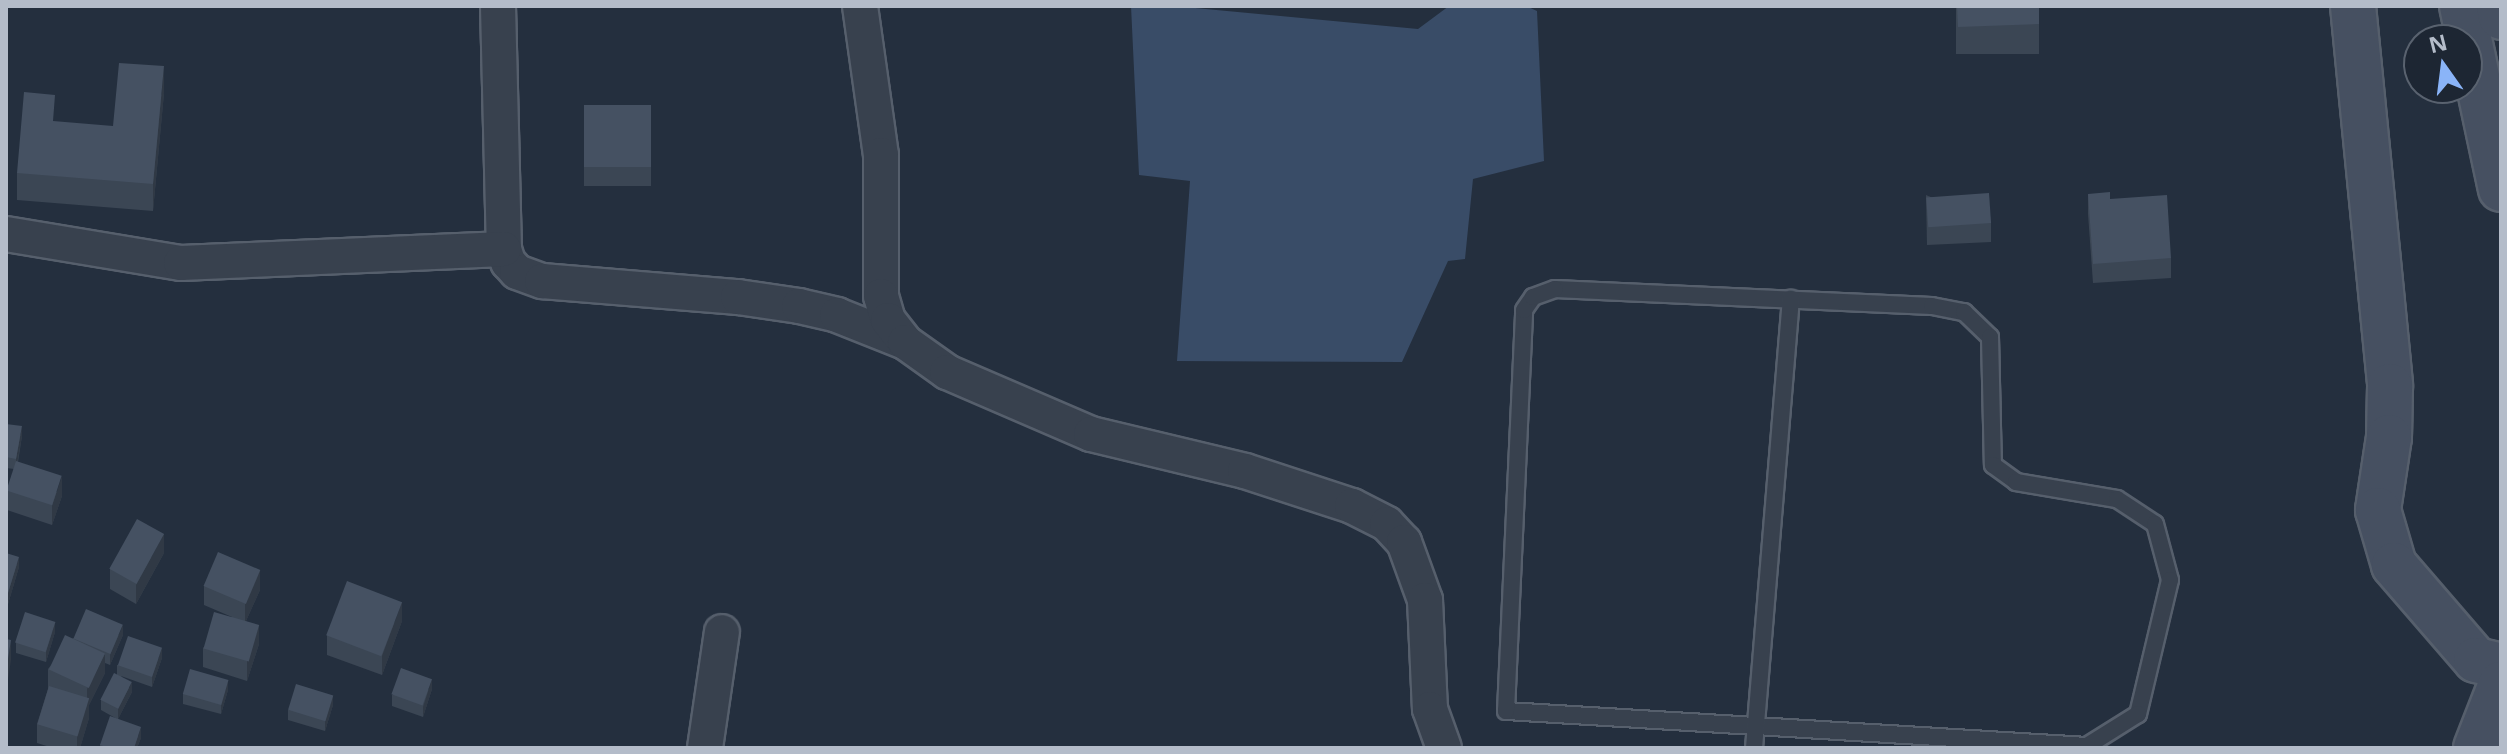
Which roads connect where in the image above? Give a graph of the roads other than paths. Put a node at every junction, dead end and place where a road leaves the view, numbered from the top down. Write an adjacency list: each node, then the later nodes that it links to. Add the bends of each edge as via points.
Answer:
1 (498, 6): 9 (street)
2 (860, 6): 11 (street, via 881,155 881,296 888,320)
3 (2353, 6): 13 (street, via 2389,362 2389,437 2378,510 2394,565 2476,660)
4 (2462, 6): 7 (street)
5 (2499, 6): 6 (street)
6 (2501, 17)
7 (2501, 189)
8 (6, 234): 9 (street, via 181,263)
9 (504, 249): 11 (street, via 508,262 527,278 799,306)
10 (1791, 299): 15 (lane); 15 (lane, via 1555,289 1533,297 1524,310 1506,711); 15 (lane, via 1964,312 1990,337 1993,465 2016,482 2117,499 2155,524 2170,580 2138,714 2087,746)
11 (905, 342): 17 (street, via 947,372 1091,434 1245,471 1352,506 1387,524 1404,542 1425,600 1430,709)
12 (722, 632): 16 (street)
13 (2501, 666)
14 (2501, 684): 19 (street)
15 (1756, 726): 18 (lane)
16 (705, 748)
17 (1444, 748)
18 (1754, 748)
19 (2476, 748)

